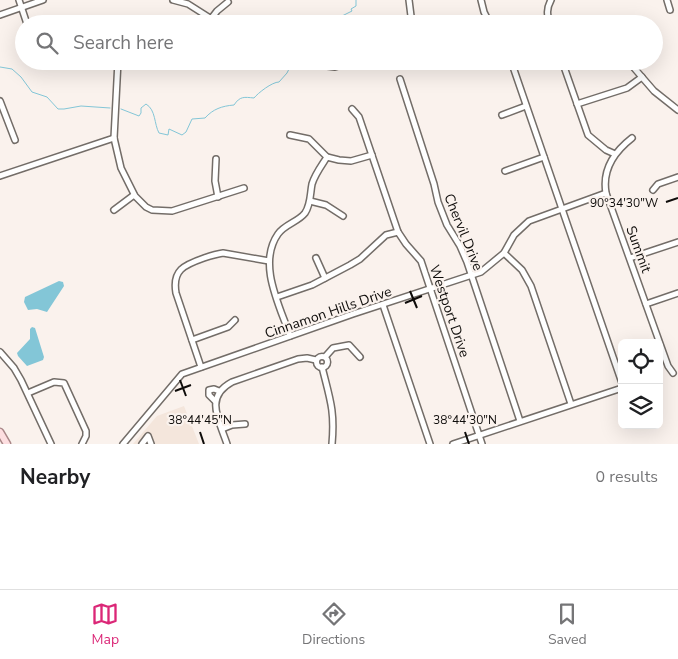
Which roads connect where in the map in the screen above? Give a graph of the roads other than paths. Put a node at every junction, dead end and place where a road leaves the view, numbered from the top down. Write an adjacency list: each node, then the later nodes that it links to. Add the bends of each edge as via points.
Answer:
1 (18, 0): 9 (street)
2 (43, 0): 9 (street)
3 (173, 0): 13 (street, via 188,4)
4 (409, 0): 15 (street)
5 (482, 0): 16 (street)
6 (551, 0): 17 (street)
7 (666, 0): 10 (street)
8 (228, 2): 14 (street)
9 (21, 8): 11 (street); 12 (street)
10 (670, 10)
11 (0, 15)
12 (24, 15)
13 (205, 15)
14 (213, 15)
15 (411, 15)
16 (486, 15)
17 (548, 15)
18 (118, 70): 31 (street)
19 (514, 70): 26 (street)
20 (565, 70): 25 (street)
21 (636, 70): 22 (street)
22 (642, 77): 25 (street, via 627,88); 28 (street, via 660,97)
23 (400, 79): 57 (street, Chervil Drive, via 438,202 460,246)
24 (0, 101): 33 (street)
25 (577, 104): 34 (street, via 588,135)
26 (526, 106): 29 (street); 37 (street)
27 (352, 109): 35 (street, Westport Drive, via 359,117)
28 (678, 110)
29 (502, 115)
30 (290, 135): 36 (street, via 309,139)
31 (114, 138): 40 (street); 45 (street, via 121,168)
32 (632, 138): 34 (street, Summit)
33 (15, 140)
34 (615, 154): 44 (street, Summit, via 605,179)
35 (372, 155): 36 (street, via 346,161); 51 (street, Westport Drive)
36 (327, 157): 47 (street, via 313,182)
37 (544, 157): 39 (street); 48 (street)
38 (216, 159): 46 (street)
39 (505, 170)
40 (0, 176)
41 (678, 177): 43 (street, via 658,184)
42 (244, 188): 46 (street)
43 (653, 190)
44 (606, 193): 48 (street, Cinnamon Hills Drive); 55 (street, Summit)
45 (134, 195): 46 (street, via 152,210 167,211); 49 (street)
46 (218, 197)
47 (310, 200): 50 (street); 56 (street, via 300,218 278,233)
48 (562, 209): 53 (street, Cinnamon Hills Drive, via 529,221 514,235); 73 (street)
49 (114, 210)
50 (343, 216)
51 (398, 232): 58 (street, via 386,235 360,259); 59 (street, Westport Drive, via 419,258)
52 (678, 242): 55 (street)
53 (504, 253): 57 (street, Cinnamon Hills Drive, via 481,272); 79 (street, via 522,270 531,286)
54 (316, 258): 58 (street)
55 (630, 258): 62 (street, Summit)
56 (269, 261): 61 (street); 66 (street, via 223,253 184,266 176,275 174,284)
57 (470, 276): 59 (street, Cinnamon Hills Drive); 80 (street, Chervil Drive)
58 (325, 278): 61 (street)
59 (431, 288): 63 (street, Cinnamon Hills Drive); 84 (street, Westport Drive)
60 (678, 293): 62 (street)
61 (277, 297): 65 (street)
62 (646, 304): 74 (street, Summit)
63 (383, 305): 65 (street, Cinnamon Hills Drive); 93 (street)
64 (235, 320): 66 (street, via 225,329)
65 (290, 336): 71 (street, Cinnamon Hills Drive)
66 (192, 340): 71 (street)
67 (0, 352): 77 (street, via 18,373)
68 (325, 357): 69 (street, via 333,348 349,345); 70 (street, via 320,356); 72 (street, via 328,363)
69 (360, 357)
70 (316, 360): 72 (street); 76 (street, via 298,359 232,382)
71 (201, 367): 88 (street, Cinnamon Hills Drive, via 177,378)
72 (322, 368): 92 (street, via 336,423)
73 (618, 371)
74 (673, 373)
75 (618, 389): 79 (street)
76 (219, 391): 78 (street); 78 (street, via 209,390)
77 (28, 394): 86 (street); 87 (street, via 54,382 64,383 86,431)
78 (215, 401): 82 (street)
79 (571, 404): 80 (street)
80 (520, 421): 84 (street)
81 (245, 424): 82 (street)
82 (222, 429): 91 (street)
83 (0, 432): 85 (main road)
84 (479, 435): 94 (street); 95 (street, Westport Drive)
85 (7, 444)
86 (51, 444)
87 (82, 444)
88 (123, 444)
89 (142, 444): 90 (street, via 148,436)
90 (151, 444)
91 (227, 444)
92 (332, 444)
93 (430, 444)
94 (453, 444)
95 (482, 444)

